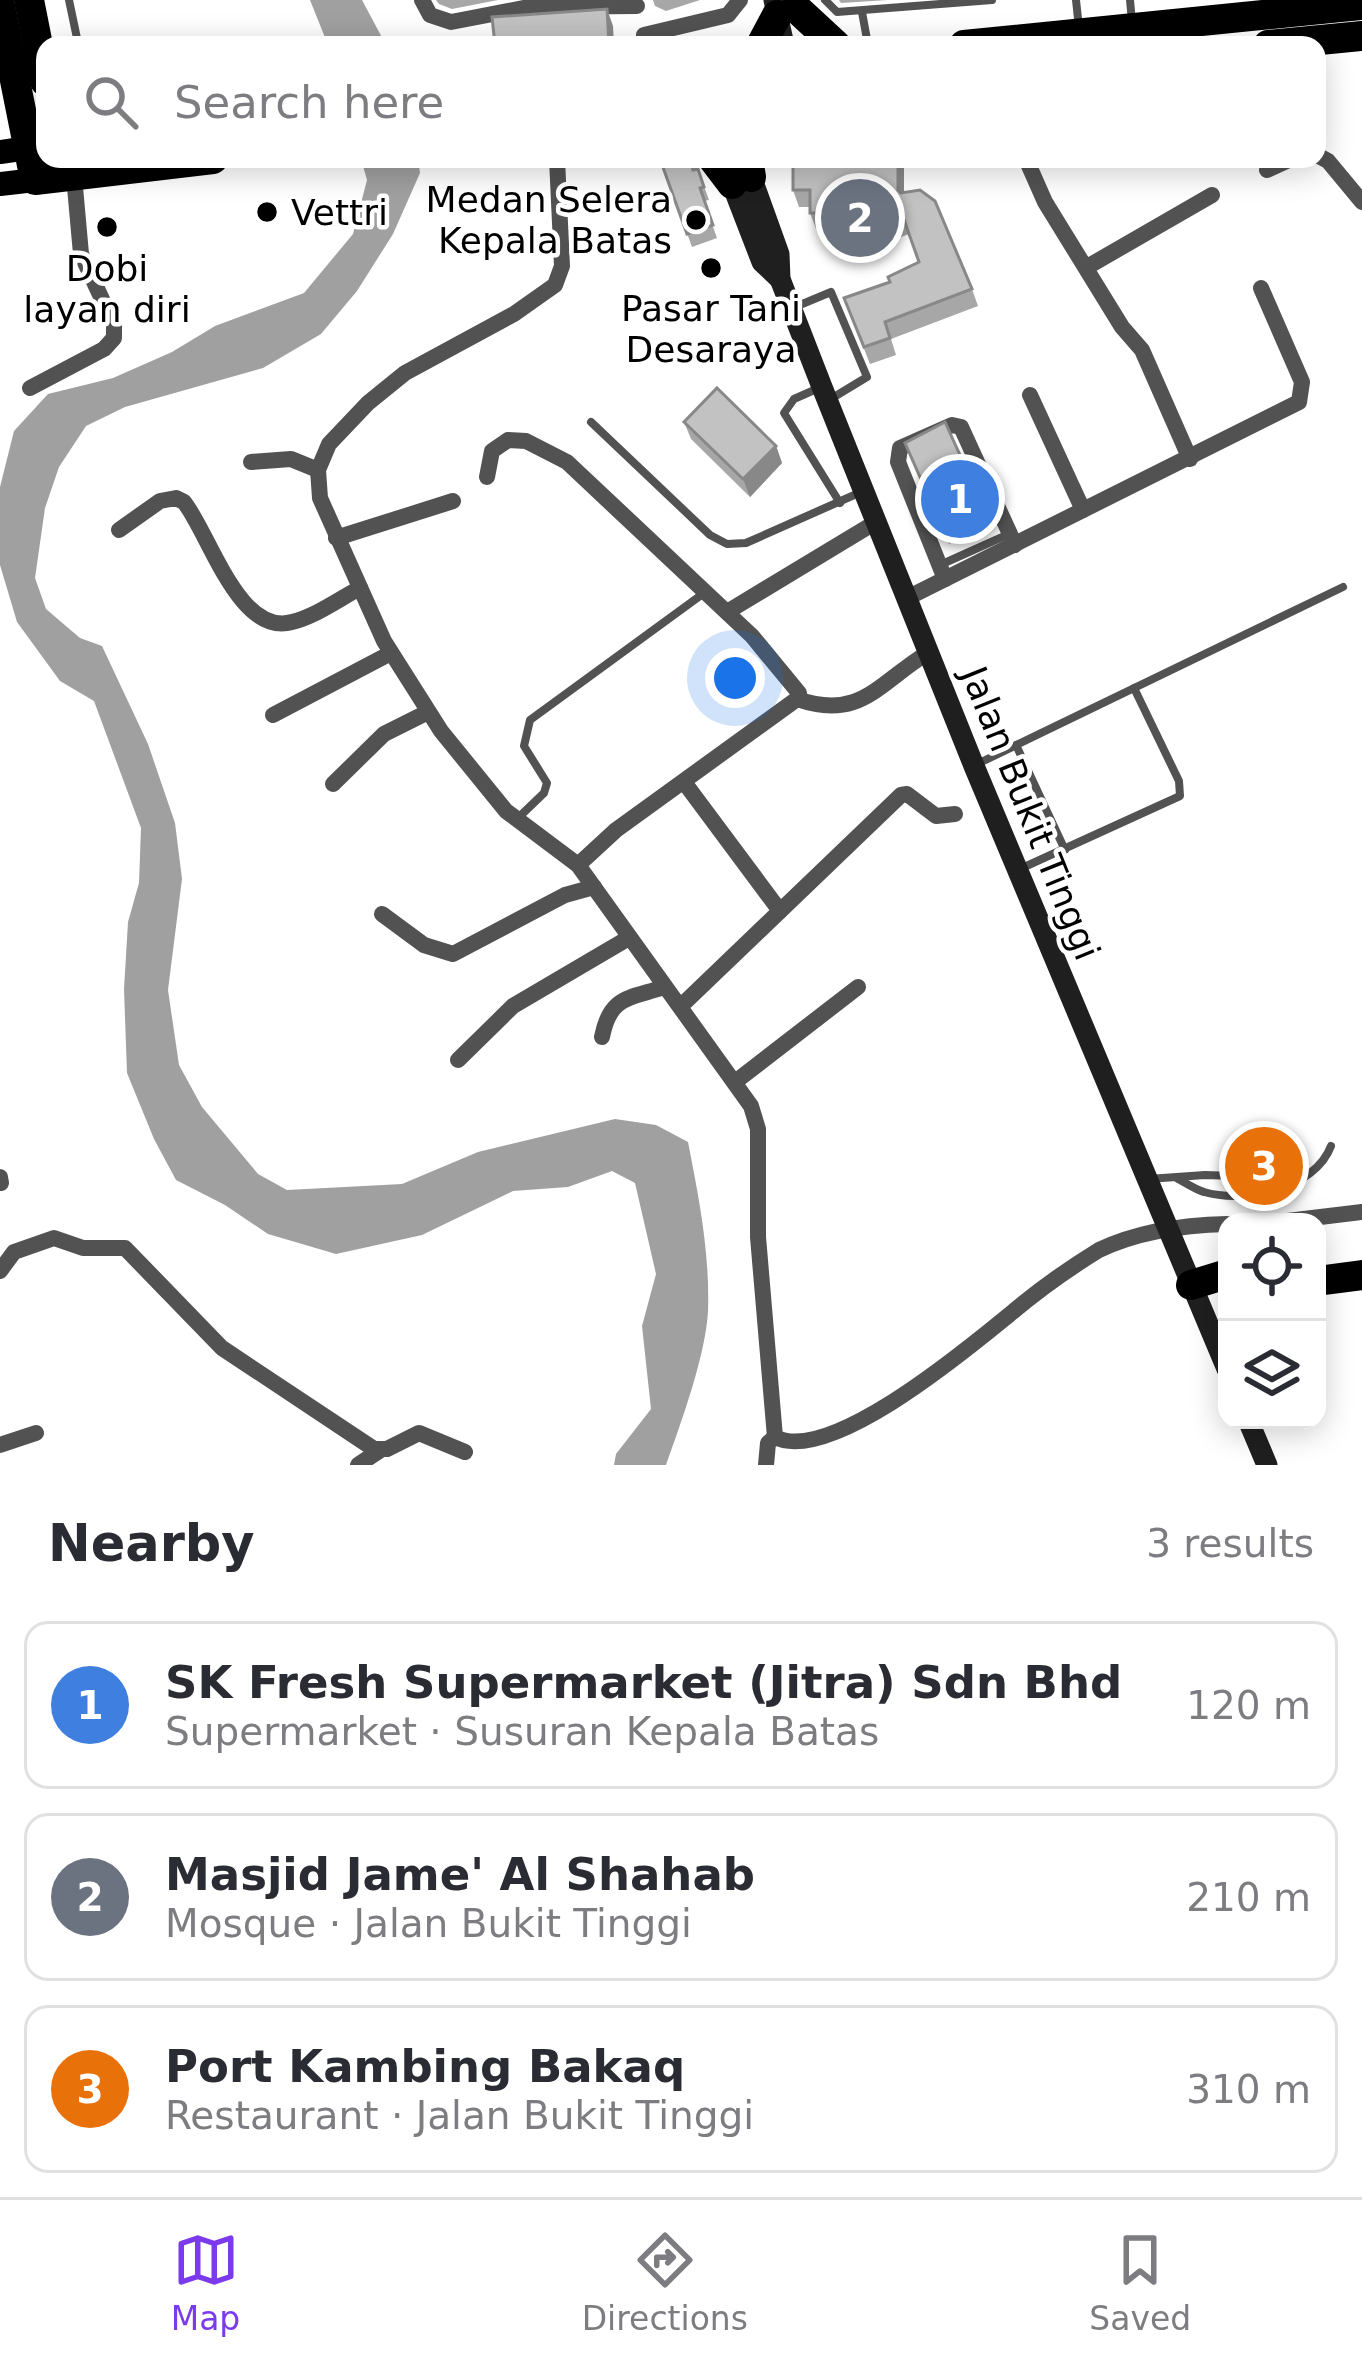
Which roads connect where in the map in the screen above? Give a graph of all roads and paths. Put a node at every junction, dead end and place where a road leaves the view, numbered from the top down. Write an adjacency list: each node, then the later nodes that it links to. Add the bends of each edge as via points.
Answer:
1 (29, 0): 24 (highway)
2 (69, 0): 15 (lane)
3 (422, 0): 7 (street, via 430,15 451,22)
4 (740, 0): 17 (street, via 728,15)
5 (992, 0): 12 (lane)
6 (1076, 0): 14 (lane)
7 (532, 3): 8 (street)
8 (636, 3): 16 (street)
9 (1362, 5): 13 (highway)
10 (0, 6): 24 (highway)
11 (792, 11): 12 (lane); 18 (highway); 19 (highway)
12 (862, 12): 20 (lane)
13 (1131, 14): 14 (highway)
14 (1079, 33): 21 (highway)
15 (77, 36)
16 (643, 36)
17 (657, 36)
18 (769, 36)
19 (824, 36)
20 (866, 36)
21 (1050, 36)
22 (1362, 36): 23 (highway)
23 (1326, 39)
24 (29, 40): 25 (highway); 26 (highway)
25 (0, 124)
26 (24, 149)
27 (1326, 160): 37 (street)
28 (113, 168): 34 (highway)
29 (557, 168): 47 (street, via 562,266 555,285 392,383 328,444)
30 (736, 168): 40 (main road, Jalan Bukit Tinggi, via 779,254)
31 (1029, 168): 38 (street)
32 (1271, 168): 33 (street)
33 (1267, 170)
34 (58, 173): 35 (main road); 41 (street, via 114,338)
35 (0, 184)
36 (1212, 195): 38 (street)
37 (1362, 202)
38 (1087, 267): 45 (street, via 1142,350)
39 (1262, 288): 45 (street, via 1302,397)
40 (791, 308): 42 (main road, Jalan Bukit Tinggi); 42 (lane, via 831,292 868,377)
41 (30, 388)
42 (825, 393): 49 (main road, Jalan Bukit Tinggi); 51 (lane, via 794,399 784,413)
43 (1030, 394): 52 (street)
44 (591, 422): 51 (lane, via 727,544)
45 (1190, 459): 52 (street)
46 (251, 462): 47 (street, via 291,459)
47 (318, 470): 55 (street)
48 (488, 477): 60 (street, via 492,451 508,440 555,454)
49 (864, 491): 51 (lane); 53 (main road, Jalan Bukit Tinggi)
50 (453, 501): 55 (street)
51 (841, 503)
52 (1083, 510): 56 (street)
53 (877, 522): 61 (main road, Jalan Bukit Tinggi); 62 (street)
54 (118, 530): 59 (street, via 176,498 242,601 270,622 290,623)
55 (336, 538): 59 (street)
56 (1012, 539): 57 (street); 57 (street, via 961,427 900,448 898,462)
57 (942, 572): 61 (street)
58 (1343, 587): 65 (lane)
59 (360, 588): 63 (street)
60 (705, 592): 62 (street); 74 (lane, via 530,720 524,746 546,788)
61 (907, 598): 64 (main road, Jalan Bukit Tinggi)
62 (727, 612): 66 (street, via 785,673)
63 (391, 652): 67 (street); 68 (street)
64 (929, 652): 66 (street, via 853,704 822,708); 70 (main road, Jalan Bukit Tinggi)
65 (1134, 688): 69 (lane); 75 (lane, via 1180,796)
66 (797, 699): 71 (street)
67 (428, 712): 72 (street, via 384,734); 74 (street)
68 (273, 715)
69 (1016, 745): 70 (lane); 75 (lane)
70 (974, 766): 77 (main road, Jalan Bukit Tinggi)
71 (684, 782): 76 (street); 79 (street)
72 (333, 784)
73 (955, 814): 79 (street, via 936,816 901,795)
74 (516, 819): 76 (street)
75 (1065, 850): 77 (lane)
76 (578, 866): 78 (street)
77 (1018, 870): 90 (main road, Jalan Bukit Tinggi)
78 (594, 887): 80 (street, via 453,954 424,945); 81 (street)
79 (780, 911): 84 (street)
80 (382, 914)
81 (627, 939): 82 (street); 86 (street, via 513,1006)
82 (664, 987): 84 (street); 85 (street, via 613,1005)
83 (858, 987): 87 (street)
84 (681, 1006): 87 (street)
85 (602, 1037)
86 (458, 1060)
87 (735, 1082): 105 (street, via 757,1120)
88 (1330, 1146): 91 (lane, via 1316,1170)
89 (1178, 1179): 90 (lane); 91 (lane); 91 (lane, via 1205,1193 1267,1194)
90 (1147, 1180): 95 (main road, Jalan Bukit Tinggi)
91 (1291, 1182)
92 (1362, 1212): 93 (street)
93 (1326, 1216)
94 (1218, 1225): 95 (street)
95 (1168, 1229): 101 (main road, Jalan Bukit Tinggi); 105 (street, via 1087,1257 883,1414 806,1448)
96 (1362, 1255): 97 (highway)
97 (1326, 1260)
98 (0, 1271): 107 (street, via 14,1252 54,1238 125,1248 234,1358)
99 (1362, 1275): 100 (highway)
100 (1326, 1279)
101 (1206, 1295): 102 (main road, Jalan Bukit Tinggi)
102 (1218, 1338)
103 (1252, 1429): 111 (main road)
104 (36, 1433): 106 (street)
105 (775, 1436): 110 (street)
106 (0, 1445)
107 (379, 1451): 108 (street, via 418,1432); 109 (street)
108 (465, 1452)
109 (358, 1465)
110 (766, 1465)
111 (1267, 1465)

